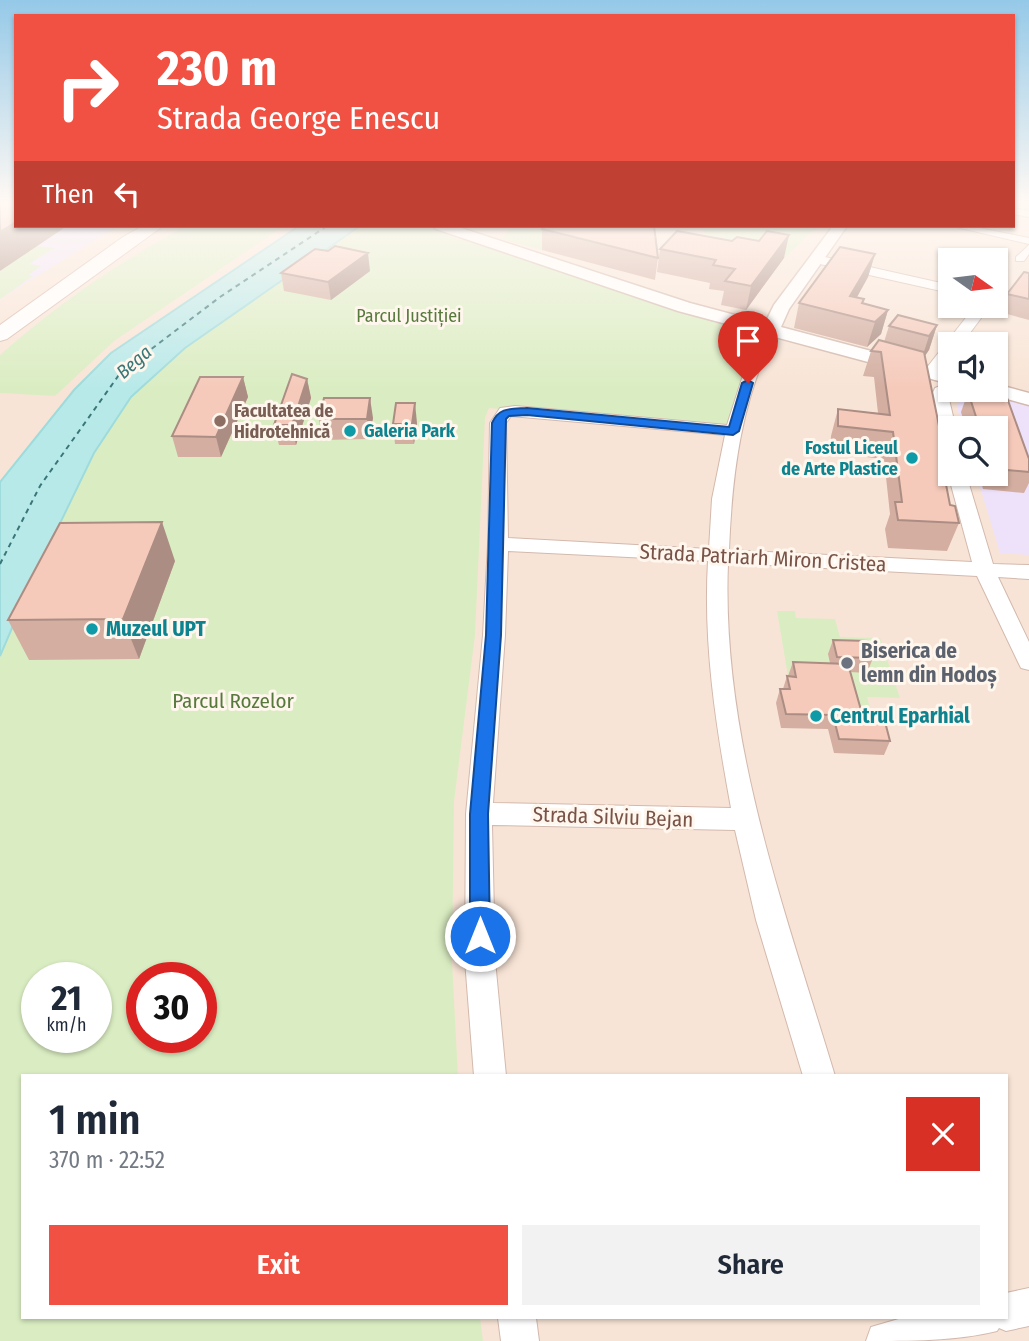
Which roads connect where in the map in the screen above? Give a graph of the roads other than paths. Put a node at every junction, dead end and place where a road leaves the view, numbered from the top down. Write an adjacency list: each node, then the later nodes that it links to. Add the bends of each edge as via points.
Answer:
1 (102, 263): 11 (main road)
2 (551, 263): 7 (street)
3 (813, 263): 6 (street)
4 (832, 263): 5 (street)
5 (938, 286)
6 (785, 302): 7 (street, via 772,312 751,317); 9 (street)
7 (698, 312): 9 (street)
8 (975, 318): 10 (street)
9 (770, 331): 12 (street); 15 (street, via 754,363)
10 (964, 332)
11 (0, 335)
12 (938, 375)
13 (1008, 393): 14 (street)
14 (1029, 399)
15 (733, 431): 17 (street, via 506,412 498,423); 18 (street)
16 (960, 486): 19 (street)
17 (498, 544): 18 (street, Strada Patriarh Miron Cristea); 22 (street)
18 (718, 555): 19 (street, Strada Patriarh Miron Cristea); 23 (street, via 720,654)
19 (983, 570): 20 (street, Strada Patriarh Miron Cristea); 21 (street)
20 (1029, 572)
21 (1029, 662)
22 (479, 814): 23 (street, Strada Silviu Bejan); 24 (street, via 480,960)
23 (747, 819): 25 (street, via 785,970)
24 (489, 1074)
25 (818, 1074)
26 (1029, 1307): 27 (street)
27 (1008, 1312)
28 (517, 1319): 31 (street)
29 (979, 1319): 30 (street)
30 (905, 1334)
31 (520, 1341)

